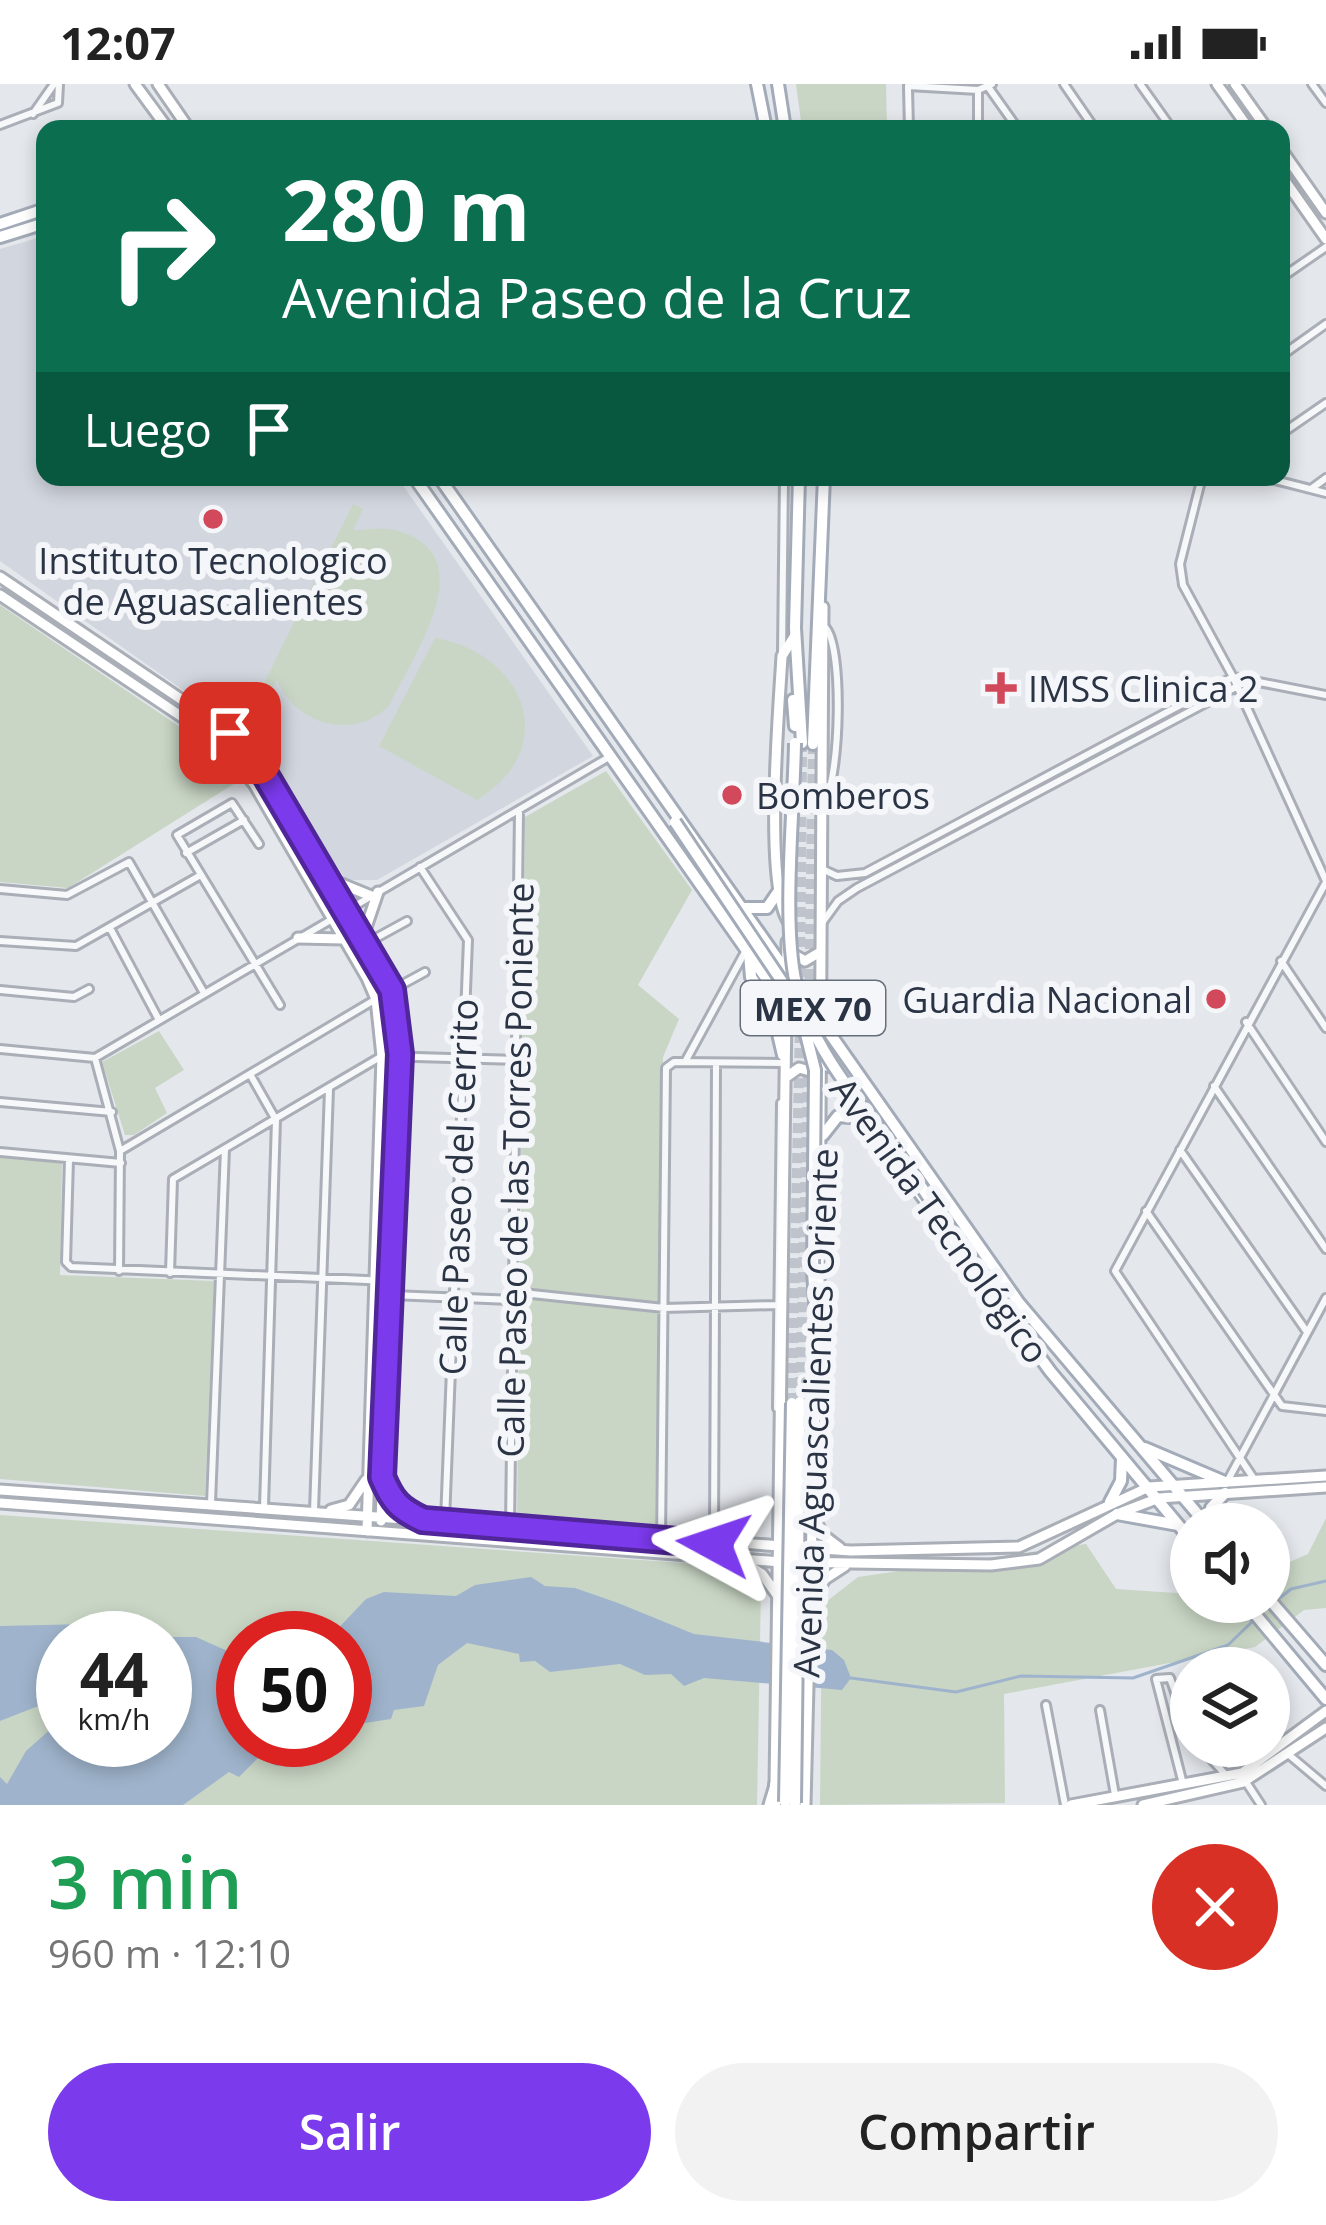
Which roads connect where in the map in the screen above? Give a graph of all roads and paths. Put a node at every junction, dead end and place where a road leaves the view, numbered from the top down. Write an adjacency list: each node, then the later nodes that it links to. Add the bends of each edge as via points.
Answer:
1 (56, 84): 14 (street); 14 (street, via 58,103)
2 (135, 84): 15 (main road)
3 (158, 84): 16 (main road)
4 (758, 84): 17 (main road)
5 (778, 84): 18 (main road)
6 (1064, 84): 22 (street)
7 (1140, 84): 23 (street)
8 (1217, 84): 24 (main road)
9 (1235, 84): 25 (main road)
10 (1312, 84): 13 (street)
11 (908, 85): 12 (street); 19 (street)
12 (986, 86): 20 (street); 21 (street)
13 (1326, 103)
14 (33, 114): 26 (street)
15 (161, 120)
16 (183, 120)
17 (764, 120)
18 (784, 120)
19 (909, 120)
20 (980, 120)
21 (1011, 120)
22 (1089, 120)
23 (1166, 120)
24 (1243, 120)
25 (1261, 120)
26 (0, 125)
27 (1290, 162): 30 (main road)
28 (1290, 189): 34 (main road)
29 (36, 212): 31 (main road)
30 (1326, 213)
31 (0, 224)
32 (36, 226): 33 (main road)
33 (0, 237)
34 (1326, 243): 35 (street)
35 (1290, 271)
36 (1326, 324): 37 (street)
37 (1290, 350)
38 (1326, 403): 39 (street)
39 (1290, 428)
40 (1326, 478): 48 (street)
41 (1290, 484): 48 (street)
42 (420, 486): 61 (main road, Avenida Tecnológico / MEX 70)
43 (445, 486): 62 (main road, Avenida Tecnológico / MEX 70)
44 (784, 486): 54 (street, Avenida Aguascalientes Oriente)
45 (799, 486): 53 (main road, Avenida Aguascalientes Oriente)
46 (824, 486): 51 (main road, Avenida Aguascalientes Oriente)
47 (1200, 486): 55 (street, via 1180,564 1183,585)
48 (1311, 489): 49 (street)
49 (1326, 493)
50 (0, 578): 72 (main road, via 230,733 266,776)
51 (822, 590): 60 (main road, Avenida Aguascalientes Oriente); 70 (main road, Avenida Aguascalientes Oriente)
52 (0, 596): 80 (main road, via 221,743 254,784)
53 (794, 632): 54 (main road); 59 (main road, Avenida Aguascalientes Oriente); 60 (main road, Avenida Aguascalientes Oriente)
54 (782, 656): 75 (main road, Avenida Aguascalientes Oriente)
55 (1233, 677): 56 (street); 57 (street); 63 (street)
56 (1255, 677): 57 (street); 58 (street)
57 (1237, 687): 64 (street); 73 (street)
58 (1326, 694)
59 (793, 700): 60 (main road); 82 (main road, Avenida Aguascalientes Oriente)
60 (804, 743): 135 (main road, bridge, via 797,988 830,1055)
61 (612, 755): 65 (street); 91 (main road, Avenida Tecnológico / MEX 70)
62 (639, 762): 78 (main road, Avenida Tecnológico / MEX 70); 152 (main road, bridge, via 787,985 805,1026 815,1070)
63 (1045, 774): 64 (street); 70 (street, via 865,873)
64 (1051, 785): 83 (street, via 857,888)
65 (519, 812): 69 (street); 114 (street, Calle Paseo de las Torres Poniente)
66 (244, 820): 67 (street); 68 (street); 68 (street, via 229,803 177,835)
67 (259, 844)
68 (186, 853): 71 (street)
69 (420, 867): 76 (street); 111 (street, Calle Paseo del Cerrito, via 468,940)
70 (822, 869): 83 (main road, Avenida Aguascalientes Oriente)
71 (199, 876): 77 (street); 93 (street)
72 (324, 877): 76 (main road); 79 (main road)
73 (1326, 881): 92 (street)
74 (0, 890): 77 (street, via 67,896 129,862)
75 (778, 892): 78 (main road, via 763,910); 82 (main road, Avenida Aguascalientes Oriente)
76 (375, 894): 79 (street); 88 (main road)
77 (153, 903): 84 (street); 99 (street)
78 (739, 905): 94 (main road, Avenida Tecnológico / MEX 70)
79 (345, 911): 80 (street); 88 (main road)
80 (331, 919): 85 (street); 86 (main road)
81 (407, 921): 88 (street)
82 (788, 921): 89 (main road, Avenida Aguascalientes Oriente)
83 (821, 926): 90 (main road, Avenida Aguascalientes Oriente)
84 (110, 928): 87 (street, via 76,946); 103 (street)
85 (298, 938): 86 (main road); 93 (street)
86 (344, 940): 100 (main road)
87 (0, 941)
88 (363, 942): 98 (main road)
89 (787, 947): 90 (main road, via 805,961); 94 (main road, Avenida Aguascalientes Oriente)
90 (821, 950): 105 (main road, Avenida Aguascalientes Oriente)
91 (748, 951): 102 (main road, Avenida Tecnológico / MEX 70); 112 (main road); 115 (street)
92 (1281, 961): 104 (street); 106 (street)
93 (253, 966): 99 (street); 101 (street)
94 (786, 969): 102 (main road, Avenida Aguascalientes Oriente); 105 (main road, Avenida Tecnológico / MEX 70)
95 (425, 972): 98 (street)
96 (89, 988): 97 (street, via 74,998)
97 (0, 990)
98 (392, 990): 108 (main road)
99 (204, 994): 103 (street)
100 (376, 999): 109 (main road); 117 (street)
101 (280, 1005)
102 (786, 1008): 112 (main road, Avenida Aguascalientes Oriente); 113 (main road, Avenida Tecnológico / MEX 70)
103 (160, 1020): 110 (street)
104 (1246, 1022): 120 (street); 127 (street)
105 (823, 1024): 113 (main road, Avenida Aguascalientes Oriente); 157 (main road, Avenida Tecnológico / MEX 70, via 1019,1303)
106 (1326, 1028)
107 (0, 1049): 110 (street)
108 (400, 1054): 109 (street); 111 (street); 143 (main road)
109 (382, 1056): 121 (street); 142 (main road)
110 (94, 1058): 123 (street)
111 (462, 1058): 114 (street); 146 (street, Calle Paseo del Cerrito)
112 (783, 1059): 116 (street); 118 (main road, Avenida Aguascalientes Oriente)
113 (824, 1059): 119 (main road, Avenida Aguascalientes Oriente); 125 (main road, Avenida Tecnológico / MEX 70)
114 (516, 1060): 145 (street, Calle Paseo de las Torres Poniente)
115 (685, 1062): 116 (street); 149 (street, via 666,1067)
116 (716, 1063): 150 (street)
117 (250, 1074): 124 (street); 130 (street)
118 (785, 1081): 119 (main road, via 804,1068); 148 (street, Avenida Aguascalientes Oriente); 156 (main road, Avenida Aguascalientes Oriente)
119 (823, 1082): 126 (main road, Avenida Aguascalientes Oriente)
120 (1214, 1086): 129 (street); 136 (street)
121 (328, 1089): 124 (street); 141 (street)
122 (0, 1102): 123 (street)
123 (112, 1112): 130 (street)
124 (276, 1120): 128 (street); 140 (street)
125 (866, 1121): 126 (main road, via 843,1114); 135 (main road, Avenida Tecnológico / MEX 70)
126 (823, 1135): 152 (main road, Avenida Aguascalientes Oriente)
127 (1326, 1142)
128 (226, 1149): 138 (street, via 173,1179); 139 (street)
129 (1180, 1150): 134 (street); 151 (street)
130 (120, 1151): 133 (street)
131 (0, 1152): 132 (street)
132 (69, 1160): 133 (street); 137 (street, via 67,1266)
133 (121, 1163): 137 (street)
134 (1147, 1211): 153 (street); 159 (street, via 1115,1271)
135 (956, 1244): 158 (main road, Avenida Tecnológico / MEX 70)
136 (1326, 1249)
137 (119, 1271): 138 (street)
138 (170, 1273): 139 (street)
139 (221, 1274): 140 (street); 173 (street)
140 (271, 1276): 141 (street); 177 (street)
141 (322, 1278): 142 (street); 179 (street)
142 (375, 1280): 143 (street); 160 (main road)
143 (389, 1281): 144 (main road)
144 (388, 1294): 146 (street); 162 (main road)
145 (513, 1296): 146 (street); 149 (street); 187 (street, Calle Paseo de las Torres Poniente)
146 (454, 1298): 184 (street, Calle Paseo del Cerrito)
147 (1326, 1298): 151 (street)
148 (776, 1305): 150 (street); 156 (street, Avenida Aguascalientes Oriente, via 775,1394)
149 (664, 1308): 150 (street); 190 (street)
150 (715, 1308): 191 (street)
151 (1307, 1332): 153 (street)
152 (817, 1334): 176 (main road, Avenida Aguascalientes Oriente)
153 (1273, 1395): 155 (street, via 1290,1411); 159 (street)
154 (796, 1402): 222 (main road, Avenida Aguascalientes Oriente, bridge)
155 (1326, 1411)
156 (783, 1422): 171 (main road, Avenida Aguascalientes Oriente)
157 (1132, 1440): 164 (main road, Avenida Tecnológico / MEX 70); 166 (main road)
158 (1122, 1458): 165 (main road, Avenida Tecnológico / MEX 70); 178 (main road)
159 (1239, 1458): 163 (street); 166 (street)
160 (369, 1475): 179 (main road, via 349,1504); 181 (main road)
161 (1326, 1476): 163 (main road)
162 (382, 1477): 182 (main road); 183 (main road, via 400,1510)
163 (1255, 1480): 166 (main road)
164 (1170, 1482): 165 (main road); 166 (main road); 169 (main road, Avenida Tecnológico / MEX 70)
165 (1149, 1486): 170 (main road, Avenida Tecnológico / MEX 70); 178 (main road)
166 (1226, 1486): 167 (main road); 169 (main road); 175 (main road)
167 (1326, 1487)
168 (0, 1490): 173 (main road)
169 (1181, 1496): 170 (main road); 174 (main road, Avenida Tecnológico / MEX 70)
170 (1159, 1498): 178 (main road); 180 (main road, Avenida Tecnológico / MEX 70)
171 (779, 1502): 185 (main road, via 792,1525); 192 (main road, Avenida Aguascalientes Oriente)
172 (0, 1503): 188 (main road)
173 (211, 1503): 177 (main road)
174 (1188, 1503)
175 (1214, 1503)
176 (811, 1504): 185 (main road, Avenida Aguascalientes Oriente); 194 (main road, via 824,1535)
177 (264, 1507): 179 (main road)
178 (1113, 1508): 186 (main road); 194 (main road, via 1019,1546); 198 (main road, via 1056,1551 1016,1564)
179 (317, 1512): 181 (main road)
180 (1170, 1514)
181 (368, 1515): 182 (main road); 188 (main road)
182 (381, 1516): 183 (main road); 189 (main road)
183 (423, 1520): 184 (main road)
184 (445, 1522): 187 (main road)
185 (810, 1522): 193 (main road, Avenida Aguascalientes Oriente)
186 (1170, 1523)
187 (510, 1527): 190 (main road)
188 (367, 1531): 189 (main road)
189 (381, 1532): 195 (main road)
190 (661, 1539): 191 (main road)
191 (714, 1544): 192 (main road)
192 (781, 1549): 193 (main road); 196 (main road, Avenida Aguascalientes Oriente)
193 (809, 1550): 194 (main road); 197 (main road, Avenida Aguascalientes Oriente)
194 (851, 1551)
195 (733, 1559): 196 (main road); 199 (main road, via 757,1569)
196 (781, 1562): 197 (main road); 199 (main road, Avenida Aguascalientes Oriente)
197 (809, 1563): 198 (main road); 200 (main road, Avenida Aguascalientes Oriente)
198 (856, 1563): 200 (main road, via 825,1579)
199 (780, 1605): 200 (main road, via 795,1598); 218 (main road, Avenida Aguascalientes Oriente)
200 (809, 1610): 222 (main road, Avenida Aguascalientes Oriente, via 808,1691)
201 (1262, 1623): 205 (main road)
202 (1290, 1623): 203 (main road)
203 (1326, 1665)
204 (1170, 1678): 210 (street, via 1155,1681)
205 (1326, 1699)
206 (1046, 1705): 223 (street)
207 (1100, 1710): 221 (street)
208 (1326, 1711): 211 (main road)
209 (1326, 1727): 212 (main road)
210 (1170, 1736)
211 (1290, 1741)
212 (1290, 1745)
213 (1290, 1761): 219 (street)
214 (1218, 1767): 216 (street)
215 (1257, 1767): 217 (main road)
216 (1227, 1777): 217 (main road); 220 (main road)
217 (1244, 1777): 220 (main road); 225 (street)
218 (775, 1785): 222 (main road)
219 (1326, 1786)
220 (1186, 1795): 221 (main road); 224 (main road)
221 (1115, 1797): 223 (main road)
222 (787, 1804)
223 (1068, 1805)
224 (1143, 1805)
225 (1261, 1805)

